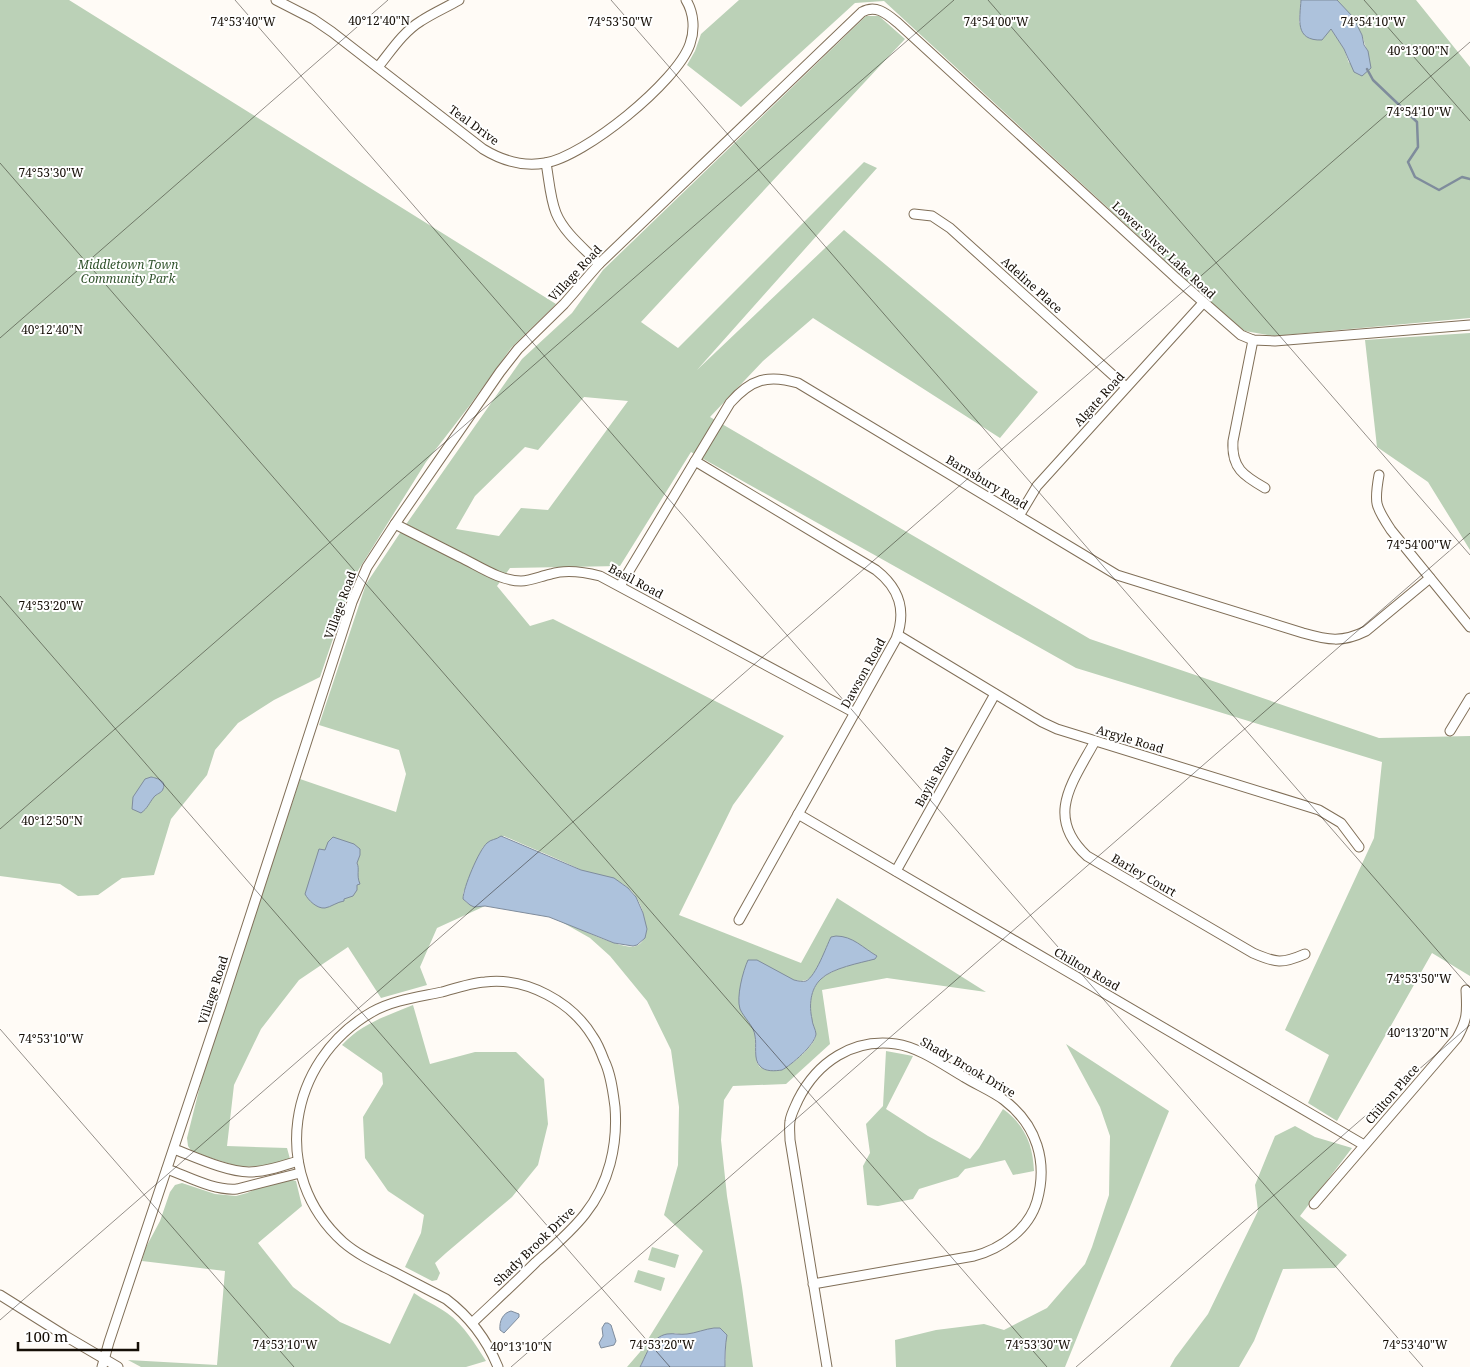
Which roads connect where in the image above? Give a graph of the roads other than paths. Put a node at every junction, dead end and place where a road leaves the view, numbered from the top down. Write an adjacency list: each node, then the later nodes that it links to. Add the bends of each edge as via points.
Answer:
1 (276, 0): 5 (street, Teal Drive, via 313,19)
2 (459, 0): 5 (street, via 410,29)
3 (686, 0): 6 (street, Teal Drive, via 692,15 692,34 690,45 679,63 650,95 612,128 585,146)
4 (866, 9): 8 (street, Village Road); 9 (street, Lower Silver Lake Road, via 881,11 902,26)
5 (378, 67): 6 (street, Teal Drive, via 492,155 517,163)
6 (546, 163): 8 (street, via 560,222)
7 (914, 214): 12 (street, Adeline Place, via 932,216 950,228)
8 (599, 264): 17 (street, Village Road, via 564,304 518,348)
9 (1202, 302): 11 (street, Lower Silver Lake Road, via 1241,335); 12 (street, Algate Road)
10 (1470, 325): 11 (street, Lower Silver Lake Road, via 1275,341)
11 (1253, 340): 15 (street, via 1233,452 1243,473)
12 (1126, 387): 16 (street, Algate Road, via 1038,486)
13 (695, 461): 16 (street, Barnsbury Road, via 739,392 753,383 776,378 798,383); 19 (street, Barnsbury Road); 21 (street, Dawson Road, via 886,578 894,587 901,606)
14 (1379, 475): 18 (street, via 1376,500 1380,515)
15 (1266, 488)
16 (1019, 516): 18 (street, Barnsbury Road, via 1124,578 1332,640 1346,639 1366,631)
17 (395, 524): 19 (street, Basil Road, via 508,579 521,581 574,571 600,576); 34 (street, Village Road, via 367,567 352,602)
18 (1430, 578): 20 (street)
19 (620, 586): 24 (street, Basil Road)
20 (1470, 627)
21 (898, 635): 22 (street, Argyle Road); 24 (street, Dawson Road)
22 (995, 694): 26 (street, Argyle Road, via 1042,722); 29 (street, Baylis Road)
23 (1470, 698): 25 (street)
24 (855, 713): 27 (street, Dawson Road)
25 (1450, 731)
26 (1095, 741): 28 (street, Argyle Road, via 1319,810 1341,824); 31 (street, Barley Court, via 1071,785 1064,807 1067,828 1078,848 1086,856 1253,953 1282,962)
27 (798, 814): 29 (street, Chilton Road); 30 (street, Dawson Road)
28 (1359, 847)
29 (896, 872): 33 (street, Chilton Road)
30 (739, 920)
31 (1305, 954)
32 (1466, 990): 33 (street, Chilton Place, via 1465,1021 1457,1038)
33 (1364, 1146): 38 (street, Chilton Place)
34 (174, 1149): 35 (street, via 244,1172); 36 (street, Village Road)
35 (298, 1161): 37 (street, Shady Brook Drive); 41 (street, Shady Brook Drive, via 298,1117 312,1073 350,1027 373,1011 392,1003 484,982 506,981 531,987 574,1013 593,1036 607,1066 614,1095 613,1155 602,1187 587,1212)
36 (167, 1169): 37 (street, via 231,1190); 42 (street, Village Road)
37 (300, 1173): 41 (street, Shady Brook Drive, via 312,1203 350,1248 446,1299)
38 (1314, 1204)
39 (813, 1284): 39 (street, Shady Brook Drive, via 790,1123 793,1110 813,1075 832,1059 853,1048 875,1043 898,1044 918,1051 1003,1099 1030,1127 1042,1168 1040,1190 1026,1223 1000,1246 974,1256); 45 (street, Shady Brook Drive)
40 (0, 1295): 42 (street)
41 (472, 1323): 44 (street, Shady Brook Drive)
42 (103, 1363): 43 (street)
43 (118, 1367)
44 (498, 1367)
45 (827, 1367)

